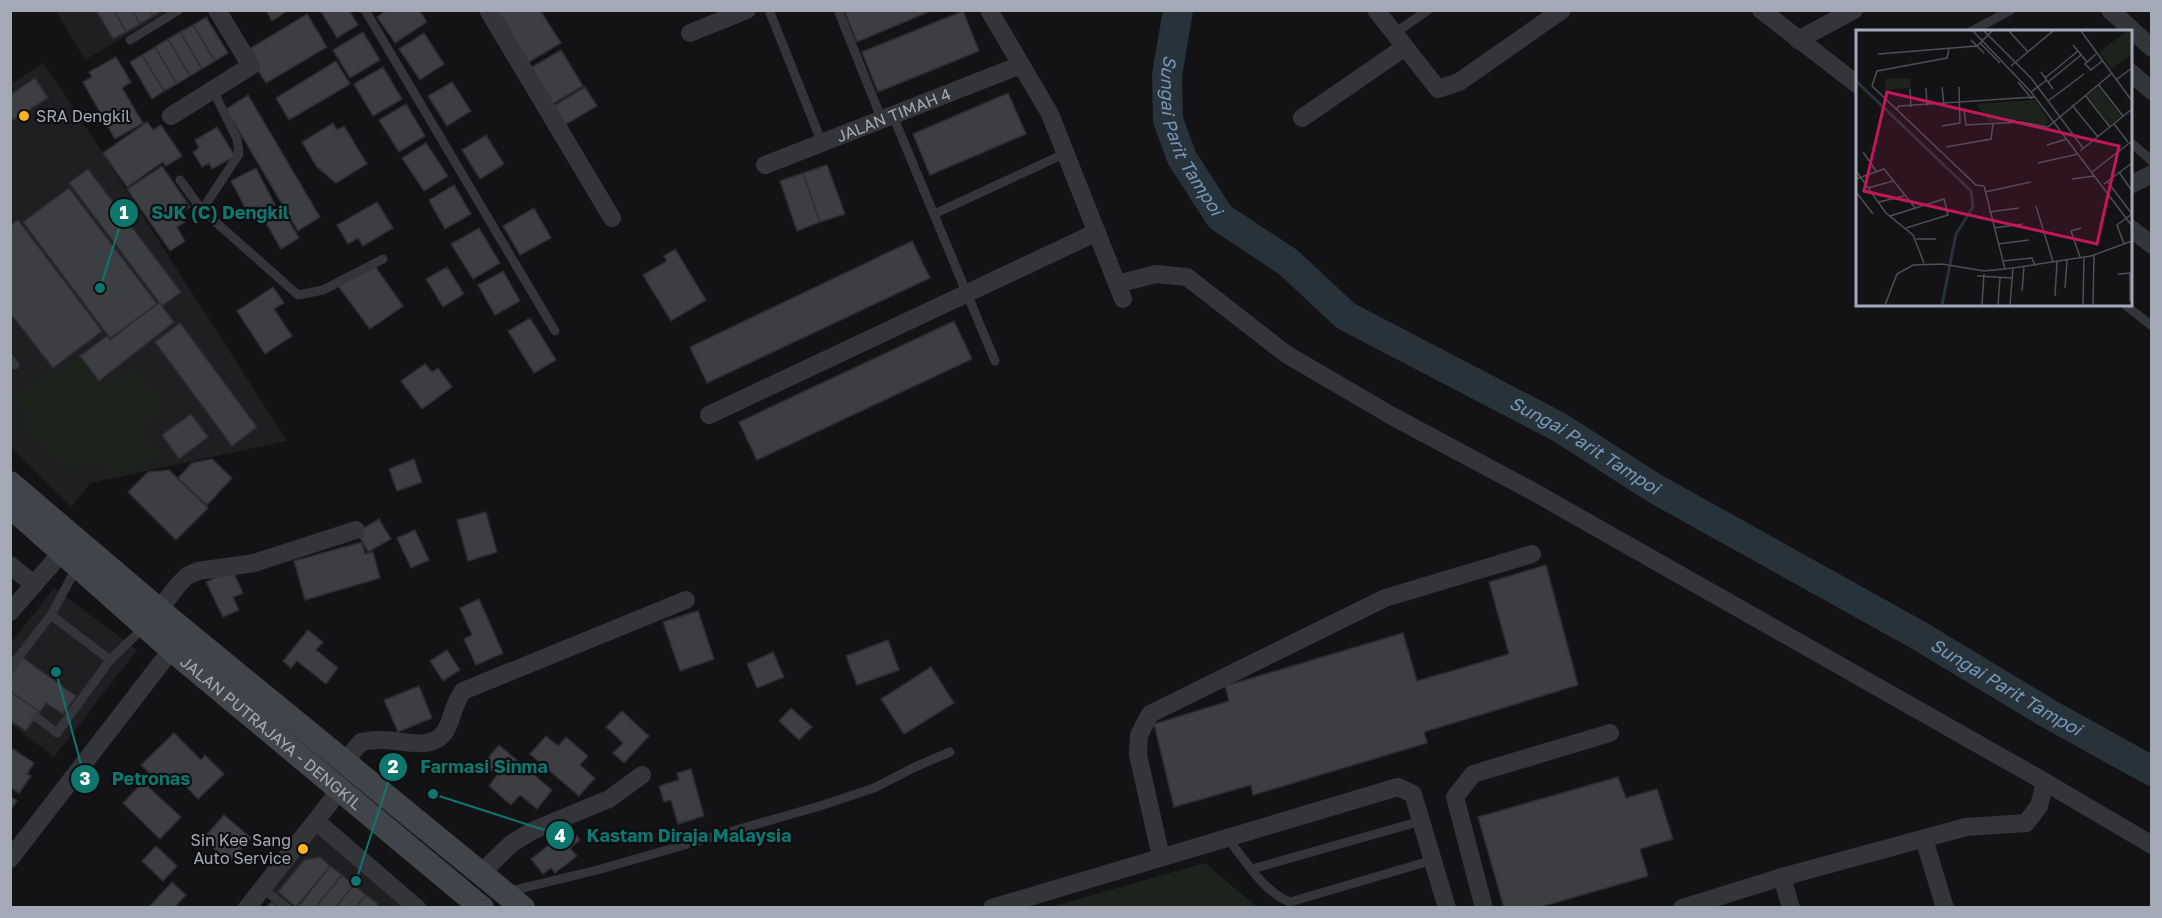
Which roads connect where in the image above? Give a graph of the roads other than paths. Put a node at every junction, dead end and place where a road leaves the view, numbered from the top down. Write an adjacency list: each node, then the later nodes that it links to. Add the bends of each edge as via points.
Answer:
1 (179, 10): 20 (lane)
2 (217, 10): 27 (street, via 251,66)
3 (365, 10): 50 (lane)
4 (488, 10): 42 (street)
5 (747, 10): 18 (street)
6 (769, 10): 32 (lane)
7 (837, 10): 30 (lane)
8 (989, 10): 24 (street)
9 (1376, 10): 21 (street)
10 (1428, 10): 21 (lane)
11 (1562, 10): 21 (street, via 1459,82 1438,89)
12 (1761, 10): 22 (street)
13 (1854, 10): 22 (street)
14 (2012, 10): 16 (lane)
15 (2110, 10): 17 (street)
16 (1974, 30)
17 (2128, 30)
18 (690, 33)
19 (2133, 36): 23 (street)
20 (130, 40)
21 (1400, 40): 31 (street)
22 (1798, 40): 26 (street)
23 (2151, 48)
24 (1021, 65): 30 (street, JALAN TIMAH 4); 34 (street, via 1050,114)
25 (2132, 74): 28 (street)
26 (1856, 84)
27 (213, 90): 29 (street); 40 (lane, via 237,139 239,154)
28 (2151, 91)
29 (171, 116)
30 (887, 118): 32 (street, JALAN TIMAH 4); 41 (lane)
31 (1302, 118)
32 (822, 143): 36 (street, JALAN TIMAH 4)
33 (2132, 144): 35 (lane)
34 (1066, 153): 41 (lane); 44 (street)
35 (2151, 160)
36 (765, 165)
37 (2151, 174): 39 (street)
38 (180, 180): 40 (lane)
39 (2132, 184)
40 (202, 210): 46 (lane, via 298,295 323,290)
41 (934, 214): 47 (lane)
42 (612, 218)
43 (2132, 230): 45 (street)
44 (1097, 232): 47 (street); 72 (street, via 1120,292 1156,274 1187,277 1286,354)
45 (2151, 245)
46 (383, 258)
47 (966, 294): 51 (lane); 52 (street)
48 (2126, 306): 49 (lane)
49 (2151, 326)
50 (555, 331)
51 (995, 361)
52 (709, 415)
53 (10, 483): 63 (main road)
54 (10, 506): 57 (main road)
55 (356, 530): 63 (street, via 254,564 198,571 178,585)
56 (1532, 554): 79 (street, via 1385,598 1150,714 1139,735 1138,755)
57 (70, 558): 59 (street); 62 (lane); 63 (main road)
58 (10, 565): 59 (street)
59 (34, 585): 61 (street)
60 (686, 600): 70 (street, via 463,691 440,739 426,743 361,742)
61 (10, 612)
62 (51, 615): 65 (lane); 66 (lane)
63 (152, 618): 64 (main road); 65 (lane)
64 (178, 641): 70 (main road, JALAN PUTRAJAYA - DENGKIL); 73 (main road, JALAN PUTRAJAYA - DENGKIL); 80 (street)
65 (110, 660): 67 (lane, via 57,733)
66 (10, 668)
67 (36, 717)
68 (1610, 733): 93 (street, via 1473,774 1455,797)
69 (950, 752): 86 (lane, via 874,788 833,802 601,869)
70 (345, 761): 83 (main road, JALAN PUTRAJAYA - DENGKIL)
71 (642, 775): 83 (street, via 609,799 512,843)
72 (2045, 782): 77 (street, via 2039,806 2026,823 1966,827); 78 (street)
73 (340, 790): 74 (street); 90 (main road, JALAN PUTRAJAYA - DENGKIL)
74 (316, 821): 85 (street); 89 (street)
75 (1421, 821): 76 (street, via 1413,794 1398,787); 81 (street); 82 (lane)
76 (1227, 838): 79 (street); 82 (lane)
77 (1924, 839): 84 (street); 96 (street)
78 (2151, 846)
79 (1161, 857): 91 (street)
80 (10, 859)
81 (1433, 860): 82 (lane, via 1290,902 1266,886); 92 (street)
82 (1252, 869)
83 (481, 873): 86 (main road, JALAN PUTRAJAYA - DENGKIL)
84 (1782, 876): 94 (street); 95 (street)
85 (262, 888): 87 (street); 88 (lane)
86 (514, 900)
87 (247, 908)
88 (286, 908)
89 (417, 908)
90 (482, 908)
91 (992, 908)
92 (1447, 908)
93 (1484, 908)
94 (1682, 908)
95 (1791, 908)
96 (1945, 908)

